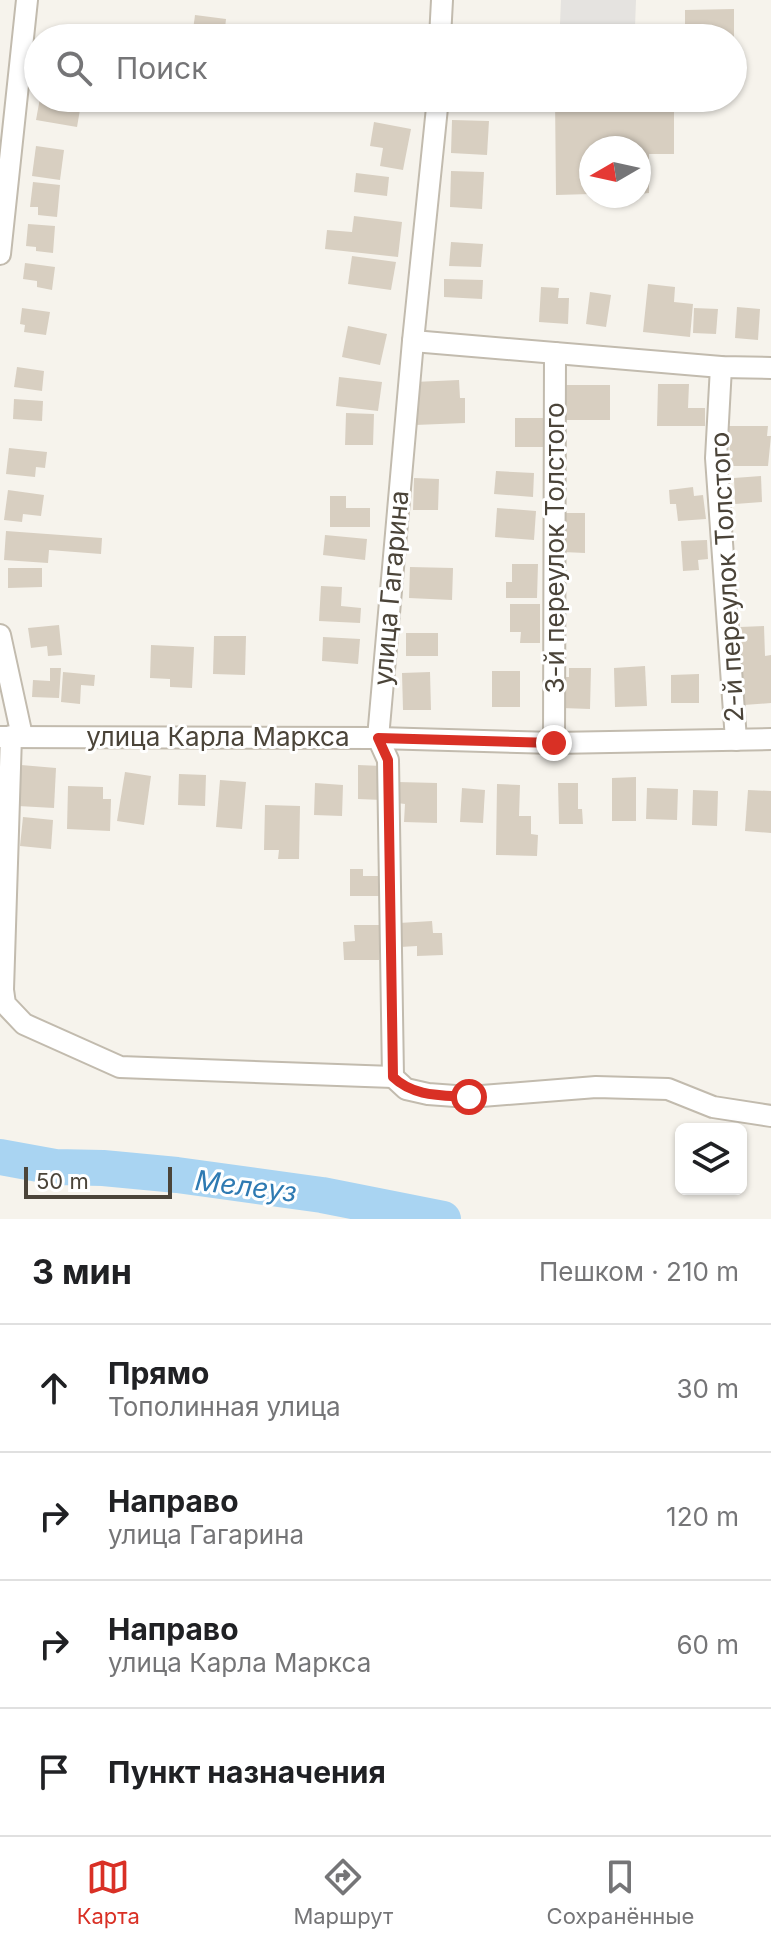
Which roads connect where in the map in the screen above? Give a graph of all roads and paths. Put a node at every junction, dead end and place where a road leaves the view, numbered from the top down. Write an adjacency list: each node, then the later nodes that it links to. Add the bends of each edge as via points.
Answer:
1 (27, 0): 3 (street)
2 (442, 0): 4 (street)
3 (24, 24)
4 (441, 24)
5 (24, 28): 7 (street)
6 (437, 112): 8 (street, улица Гагарина)
7 (0, 254)
8 (413, 341): 9 (street); 14 (street, улица Гагарина)
9 (555, 353): 10 (street); 17 (street, 3-й переулок Толстого)
10 (721, 367): 11 (street); 16 (street, 2-й переулок Толстого, via 716,458)
11 (771, 368)
12 (0, 635): 13 (street)
13 (11, 736): 14 (street, улица Карла Маркса); 18 (street, via 3,990 5,1004 24,1024 120,1067)
14 (378, 738): 17 (street, улица Карла Маркса); 18 (street, улица Гагарина, via 388,760)
15 (771, 739): 16 (street, улица Карла Маркса)
16 (736, 740): 17 (street, улица Карла Маркса)
17 (554, 743)
18 (393, 1077): 19 (street, via 406,1089 469,1097 596,1087 668,1089 713,1107)
19 (771, 1116)

